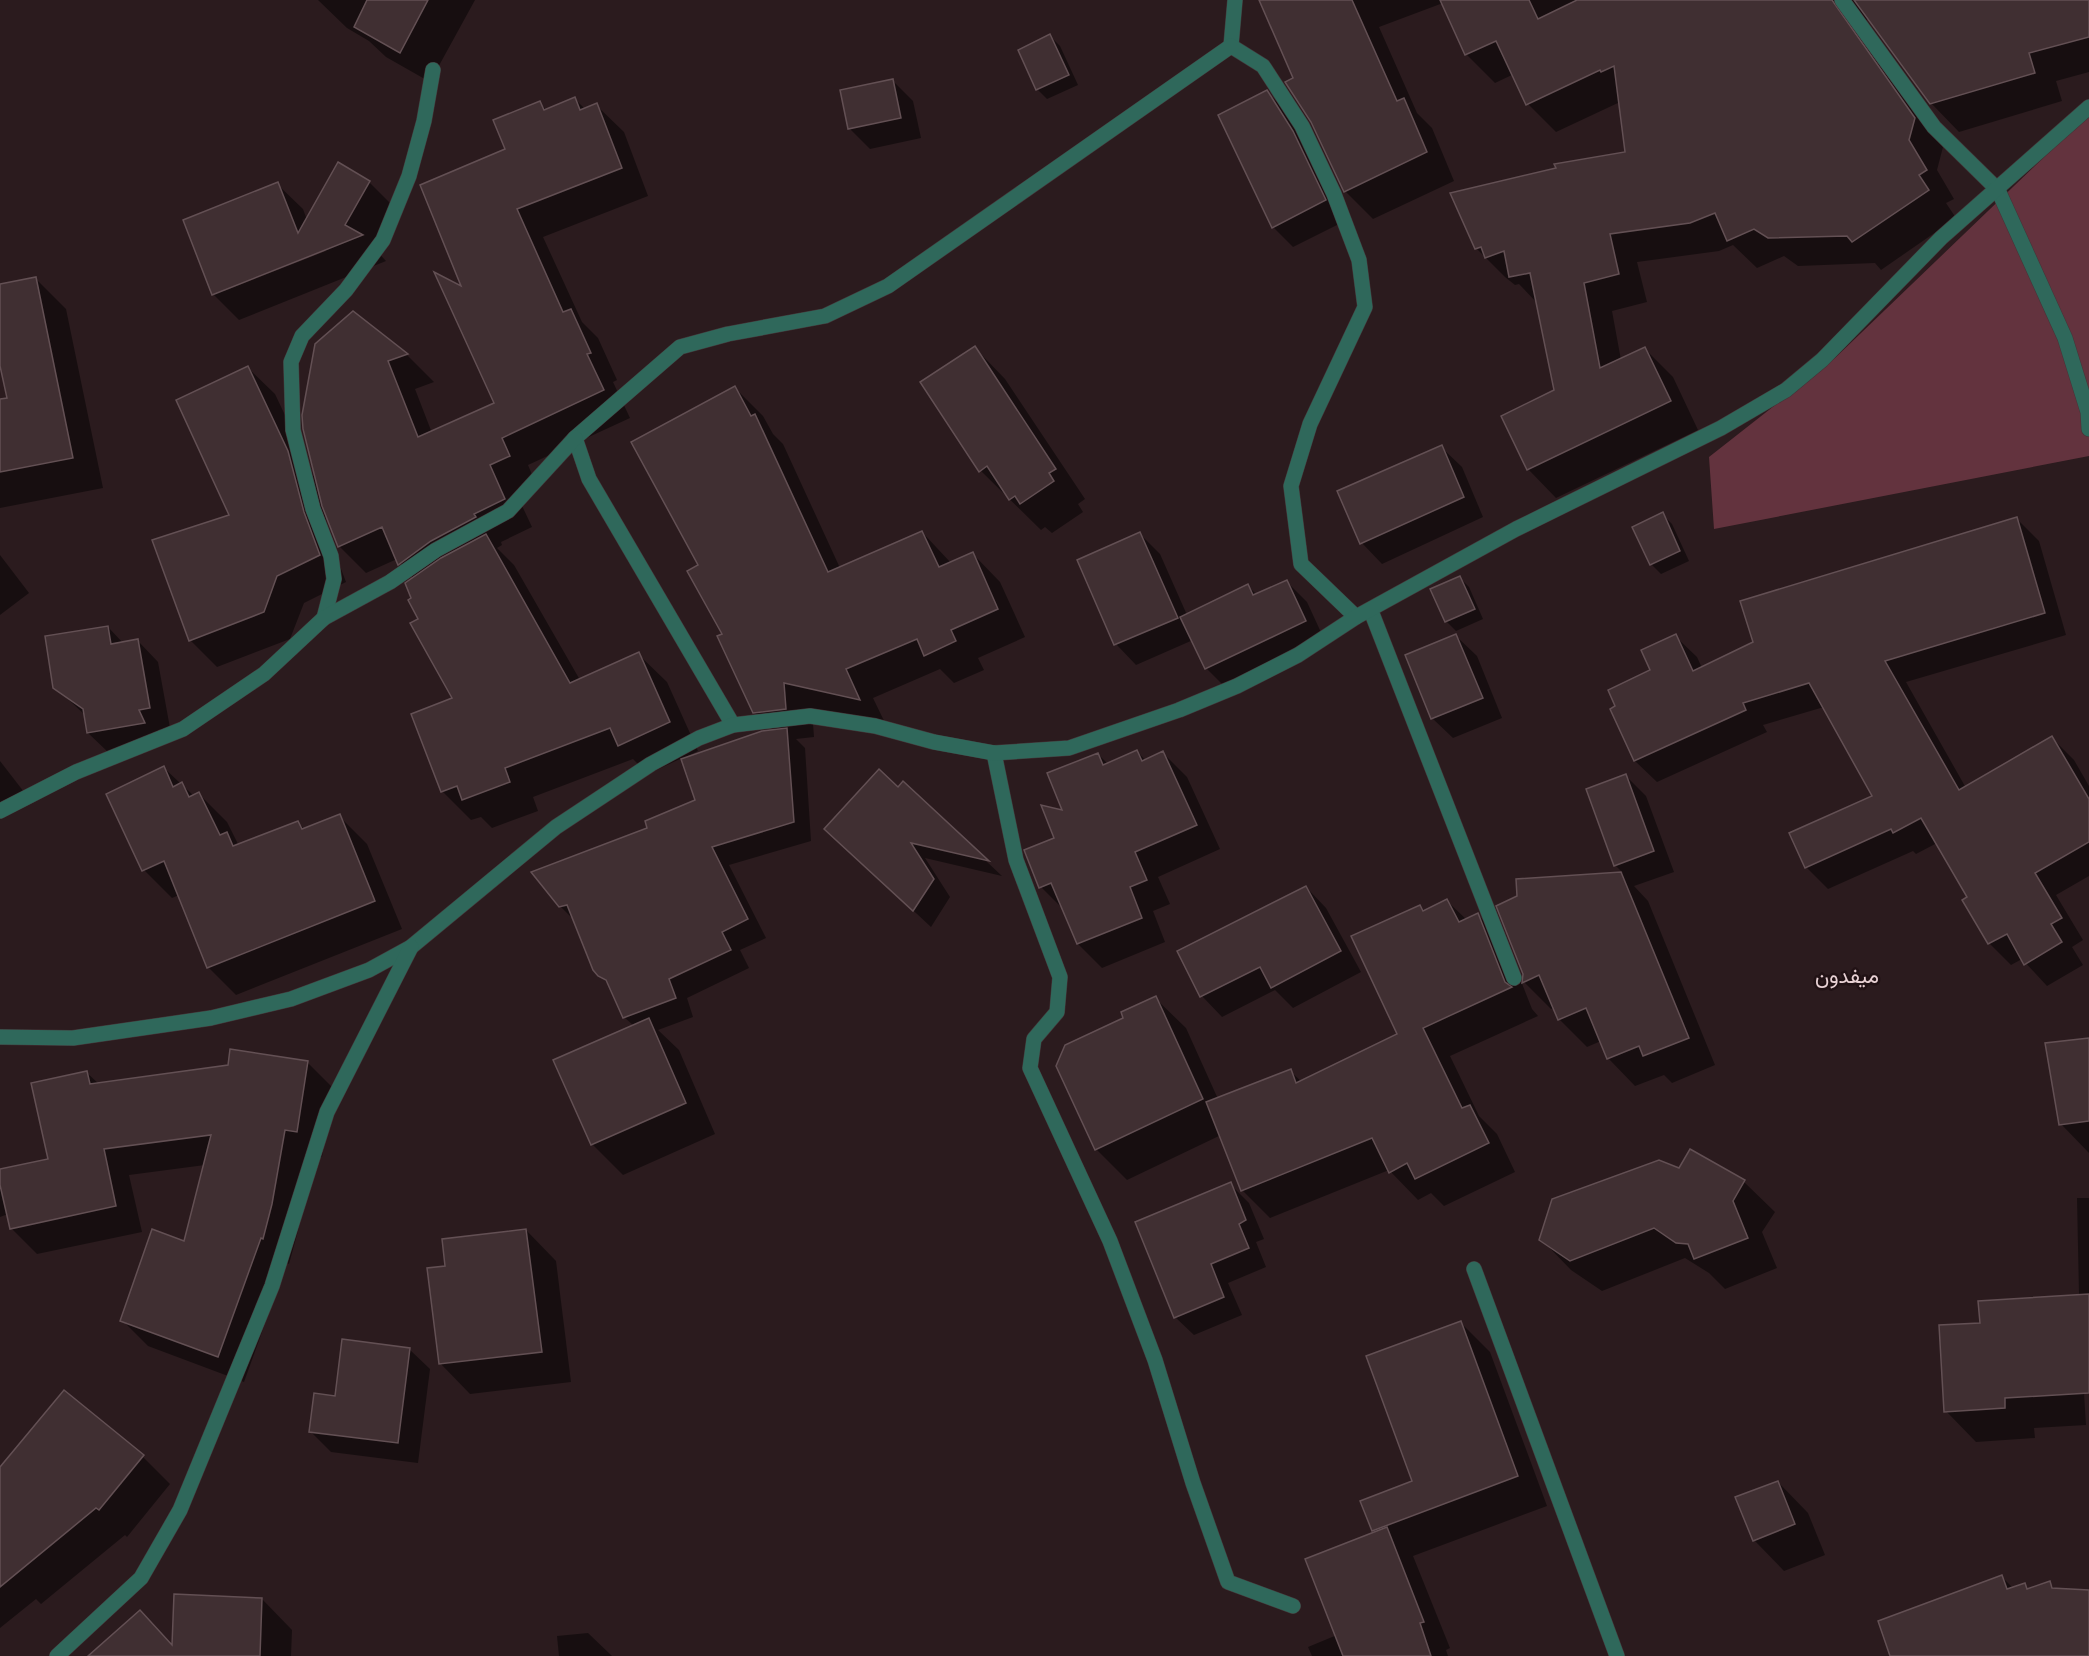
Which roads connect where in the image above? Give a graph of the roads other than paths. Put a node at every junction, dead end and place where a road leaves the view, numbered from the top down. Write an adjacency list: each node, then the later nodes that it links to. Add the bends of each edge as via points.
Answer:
1 (1235, 0): 3 (street)
2 (1842, 0): 6 (street, via 1934,128)
3 (1231, 46): 8 (street, via 888,286 825,316 680,347); 10 (street, via 1263,66 1302,126 1359,260 1365,307 1310,424 1292,486 1300,564)
4 (433, 70): 11 (street, via 409,176 383,240 346,290 302,336 291,362 293,430 313,508 331,556 334,579)
5 (2089, 107): 6 (street)
6 (1998, 190): 7 (street, via 2065,338 2088,411); 9 (street, via 1941,238 1822,360 1786,390 1721,428 1516,529)
7 (2089, 429)
8 (575, 438): 11 (street, via 508,512 436,550 390,582); 12 (street, via 589,479)
9 (1371, 611): 10 (street); 16 (street)
10 (1356, 617): 13 (street, via 1298,655 1179,710 1069,748)
11 (324, 618): 14 (street, via 264,674 183,729 76,772)
12 (733, 724): 13 (street, via 810,716 875,726); 15 (street, via 651,764 556,827)
13 (994, 753): 19 (street, via 1016,860 1059,977 1058,1012 1034,1040 1030,1068 1110,1241 1155,1360 1228,1582)
14 (0, 811)
15 (411, 947): 17 (street, via 369,970 291,999 211,1018 72,1038); 20 (street, via 327,1112 272,1286 180,1510 141,1578)
16 (1514, 978)
17 (0, 1036)
18 (1474, 1269): 21 (street)
19 (1293, 1606)
20 (57, 1656)
21 (1617, 1656)

